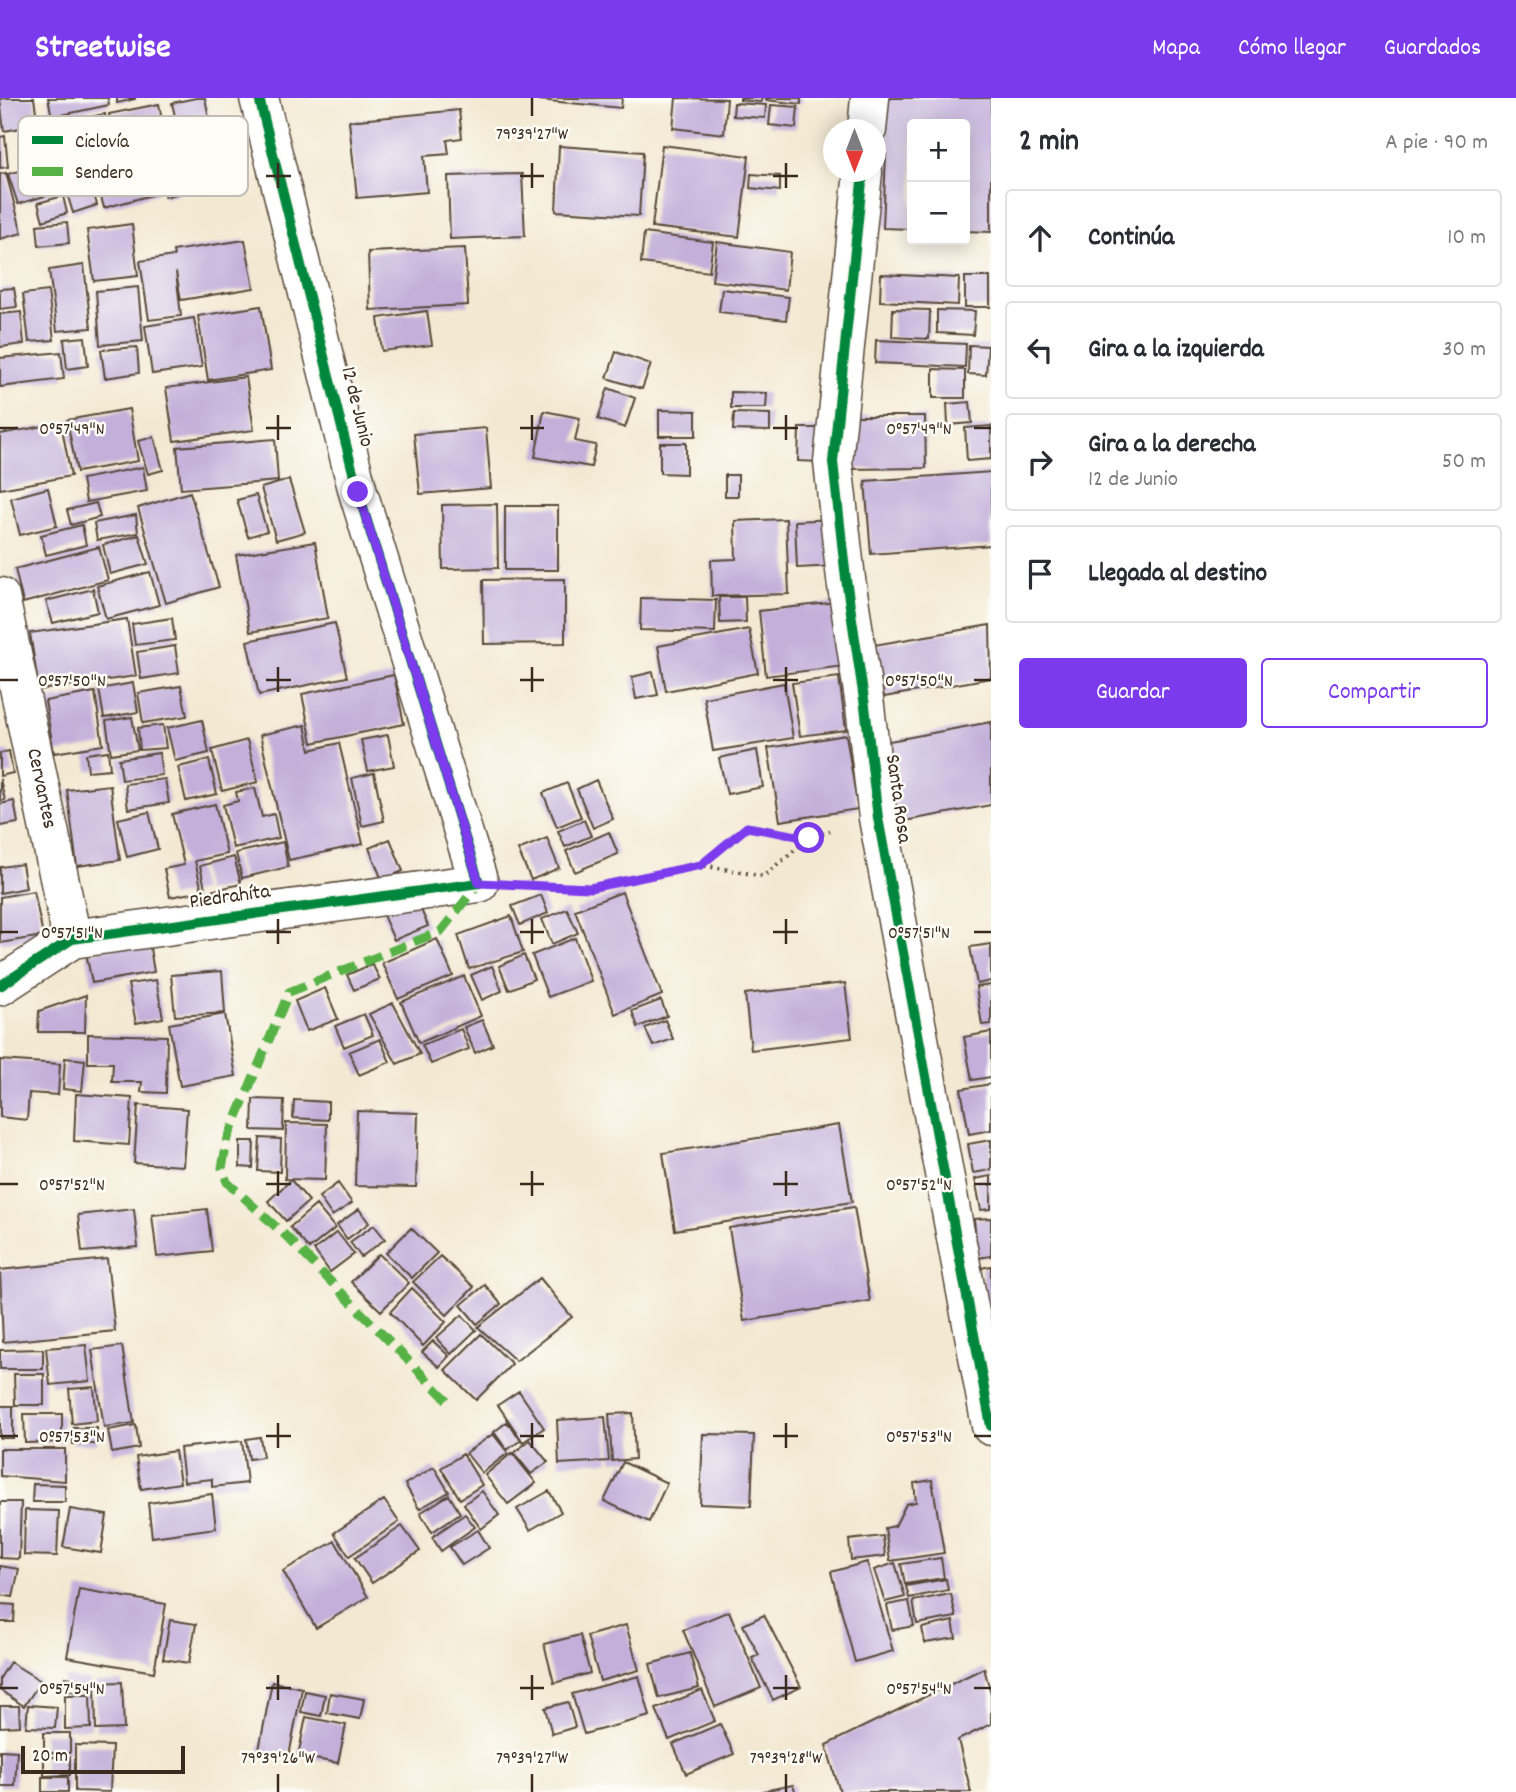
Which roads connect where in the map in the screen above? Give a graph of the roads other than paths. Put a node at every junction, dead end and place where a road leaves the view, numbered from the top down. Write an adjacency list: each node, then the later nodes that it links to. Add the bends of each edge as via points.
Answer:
1 (259, 98): 6 (street, 12 de Junio, via 358,492)
2 (870, 98): 3 (street)
3 (868, 119)
4 (862, 182): 9 (street, Santa Rosa, via 833,462 878,818)
5 (0, 597): 7 (street, Cervantes)
6 (479, 883): 7 (street, Piedrahíta)
7 (72, 939): 8 (street, Piedrahíta)
8 (0, 986)
9 (991, 1426)

